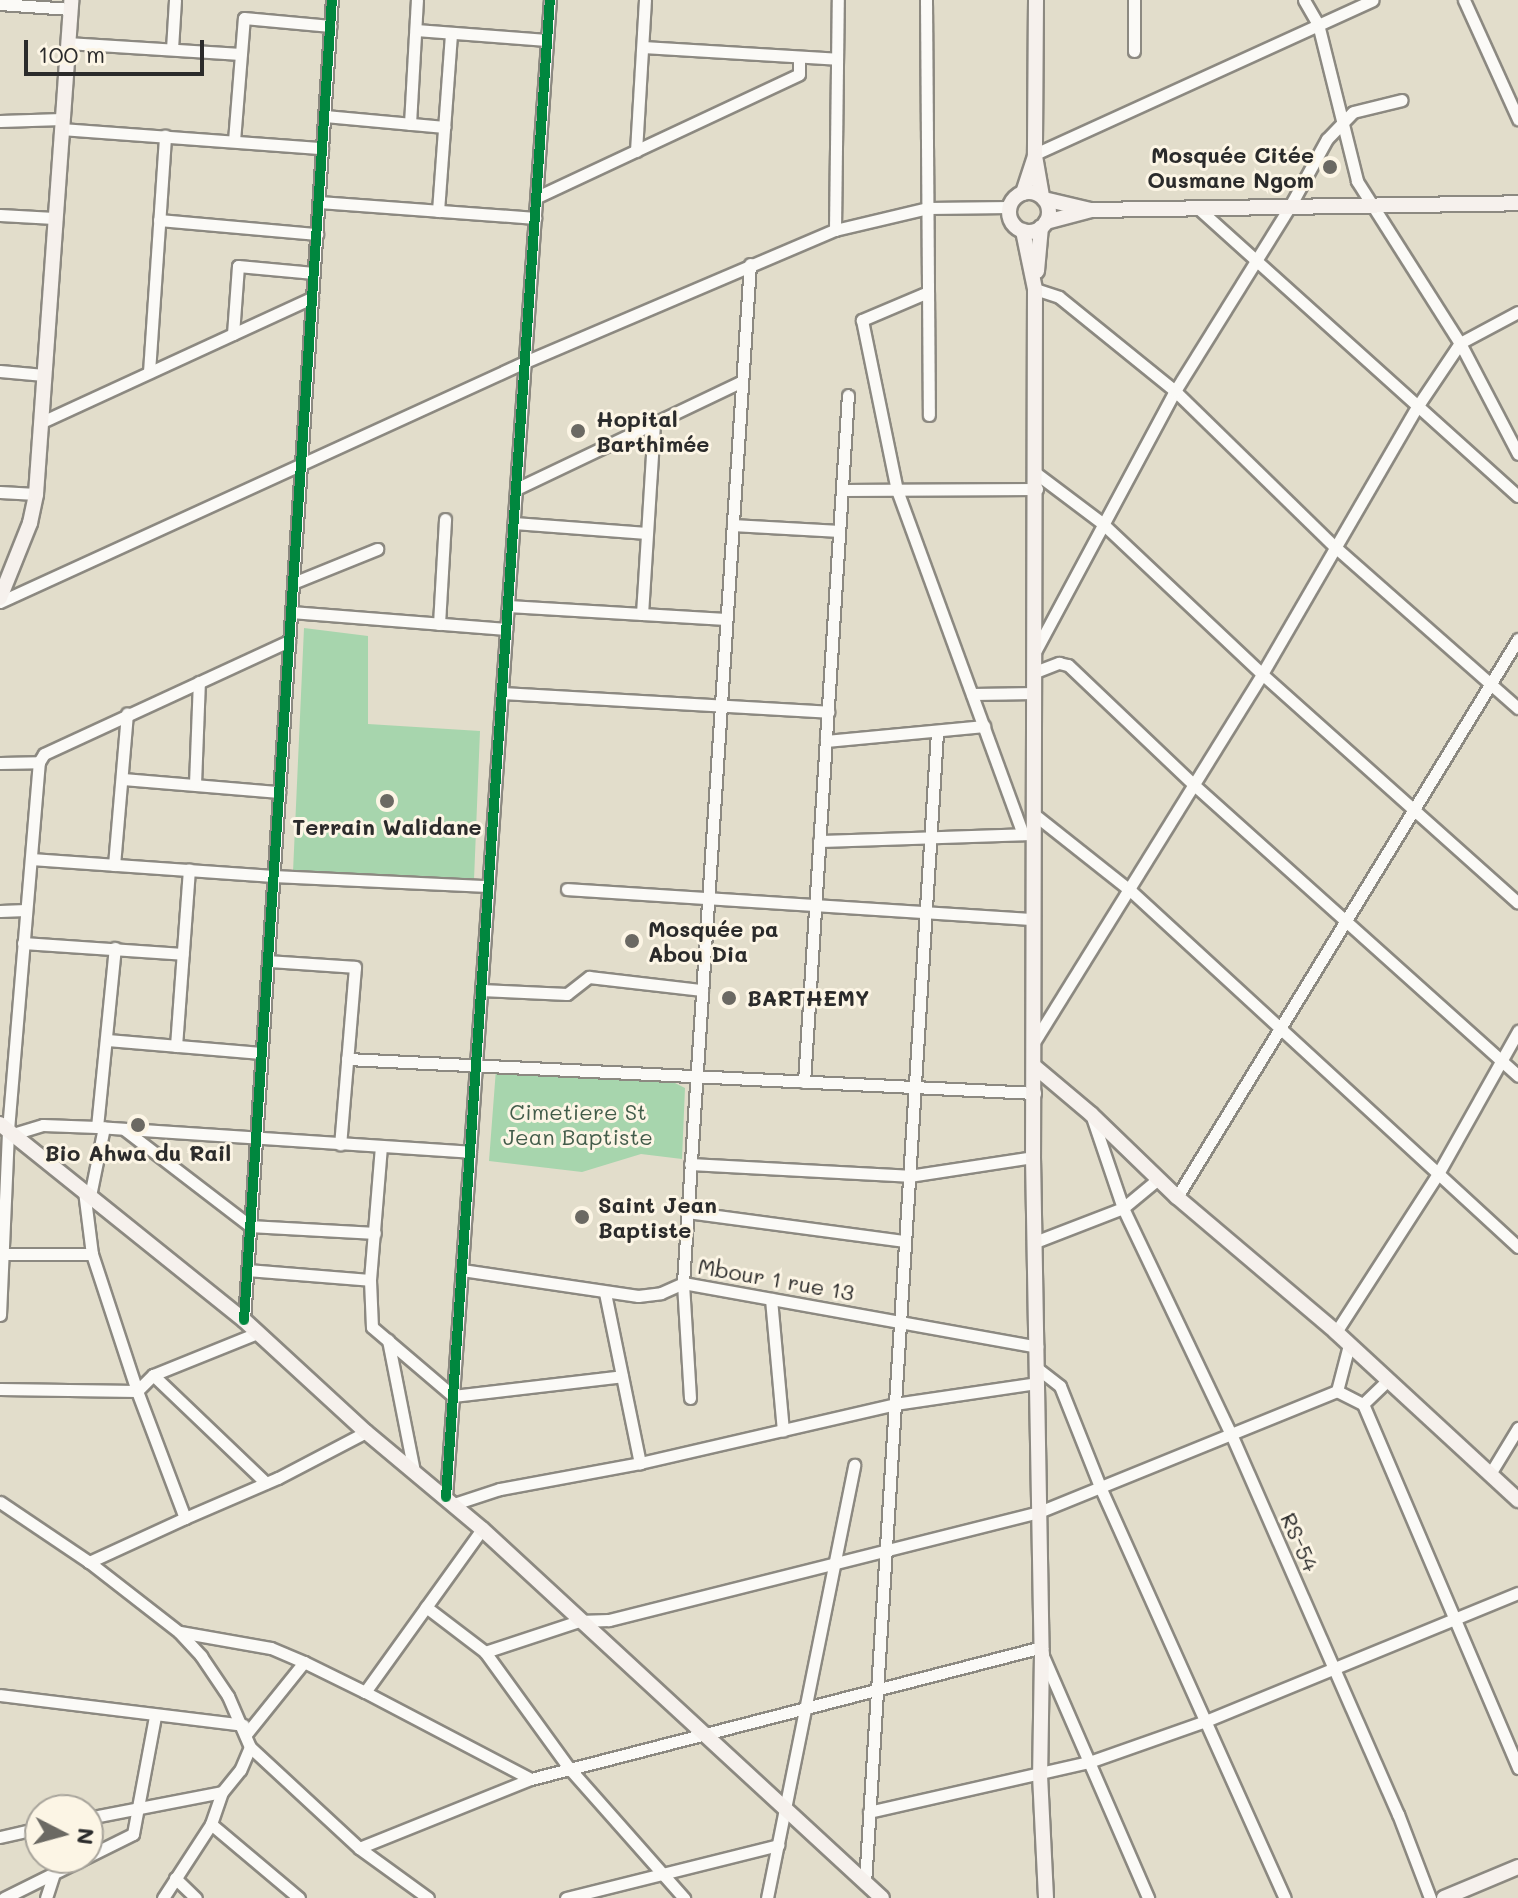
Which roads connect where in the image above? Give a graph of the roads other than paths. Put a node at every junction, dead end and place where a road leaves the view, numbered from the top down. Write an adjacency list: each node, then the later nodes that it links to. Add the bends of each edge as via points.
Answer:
1 (175, 0): 23 (street)
2 (332, 0): 17 (street)
3 (417, 0): 18 (street)
4 (550, 0): 20 (street)
5 (645, 0): 22 (street)
6 (838, 0): 27 (street)
7 (926, 0): 48 (street)
8 (1036, 0): 40 (main road)
9 (1134, 0): 24 (street)
10 (1304, 0): 16 (street)
11 (1312, 0): 16 (street)
12 (1373, 0): 16 (street)
13 (1464, 0): 31 (street)
14 (0, 4): 15 (street)
15 (70, 4): 21 (main road)
16 (1316, 20): 30 (street); 40 (street)
17 (331, 26): 25 (street, via 244,18); 29 (street)
18 (416, 30): 19 (street); 34 (street)
19 (451, 33): 20 (street); 35 (street)
20 (547, 40): 42 (street)
21 (67, 43): 23 (street); 33 (main road)
22 (643, 47): 26 (street); 39 (street)
23 (172, 49): 25 (street)
24 (1134, 51)
25 (241, 54): 37 (street)
26 (799, 57): 27 (street); 39 (street, via 799,74)
27 (837, 59): 58 (street)
28 (1402, 100): 30 (street)
29 (325, 116): 34 (street); 38 (street)
30 (1343, 118): 46 (street, via 1353,172); 49 (street)
31 (1518, 119)
32 (0, 121): 33 (street)
33 (62, 124): 36 (street); 54 (main road)
34 (410, 124): 35 (street)
35 (444, 127): 52 (street)
36 (165, 136): 37 (street); 56 (street)
37 (234, 141): 38 (street)
38 (322, 148): 44 (street)
39 (636, 151): 42 (street)
40 (1035, 155): 41 (main road); 43 (main road)
41 (1023, 193): 43 (main road); 47 (main road)
42 (537, 197): 55 (street)
43 (1043, 198): 51 (main road); 57 (main road, via 1049,208)
44 (319, 202): 52 (street); 60 (street)
45 (1518, 203): 46 (main road)
46 (1374, 206): 49 (main road); 69 (street)
47 (1010, 207): 48 (street); 59 (main road, via 1011,220)
48 (928, 208): 58 (street); 65 (street)
49 (1289, 208): 50 (main road); 61 (street)
50 (1199, 209): 51 (main road); 61 (street)
51 (1091, 210): 57 (main road)
52 (438, 211): 55 (street)
53 (0, 215): 54 (street)
54 (54, 218): 73 (main road)
55 (535, 218): 70 (street)
56 (159, 220): 60 (street); 72 (street)
57 (1044, 225): 59 (main road); 64 (main road)
58 (835, 230): 62 (street)
59 (1023, 231): 64 (main road)
60 (317, 234): 63 (street)
61 (1254, 263): 75 (street); 77 (street)
62 (750, 264): 70 (street); 74 (street)
63 (314, 273): 66 (street); 68 (street, via 238,266)
64 (1035, 284): 75 (street, via 1059,297); 83 (main road)
65 (928, 292): 78 (street); 86 (street, via 862,320)
66 (312, 298): 68 (street); 82 (street)
67 (1518, 312): 69 (street)
68 (233, 334): 72 (street)
69 (1460, 343): 77 (street); 81 (street)
70 (525, 362): 82 (street); 84 (street)
71 (0, 371): 73 (street)
72 (149, 372): 79 (street)
73 (44, 375): 79 (main road)
74 (742, 381): 80 (street); 93 (street)
75 (1175, 391): 92 (street); 96 (street)
76 (848, 395): 85 (street)
77 (1417, 407): 89 (street); 96 (street)
78 (929, 415)
79 (42, 422): 88 (main road)
80 (654, 424): 84 (street); 95 (street)
81 (1518, 454)
82 (301, 465): 98 (street); 99 (street)
83 (1037, 482): 86 (street); 92 (street); 108 (main road)
84 (516, 489): 91 (street)
85 (842, 490): 86 (street); 94 (street)
86 (897, 490): 115 (street)
87 (0, 492): 88 (street)
88 (36, 494): 99 (main road, via 27,533)
89 (1518, 496)
90 (445, 519): 104 (street)
91 (514, 523): 95 (street); 100 (street)
92 (1102, 523): 108 (street); 110 (street)
93 (733, 525): 94 (street); 103 (street)
94 (839, 531): 118 (street)
95 (647, 533): 102 (street)
96 (1334, 546): 110 (street); 112 (street)
97 (377, 549): 98 (street)
98 (293, 583): 101 (street)
99 (0, 600)
100 (508, 606): 102 (street); 105 (street)
101 (291, 612): 104 (street); 107 (street)
102 (642, 614): 103 (street)
103 (726, 619): 116 (street)
104 (439, 624): 105 (street)
105 (506, 629): 113 (street)
106 (1518, 639): 112 (street)
107 (289, 641): 111 (street); 128 (street)
108 (1036, 650): 109 (main road)
109 (1035, 672): 114 (main road); 127 (street, via 1068,665)
110 (1262, 674): 127 (street); 129 (street)
111 (199, 682): 119 (street); 126 (street)
112 (1492, 683): 117 (street); 129 (street)
113 (502, 693): 116 (street); 138 (street)
114 (1035, 693): 115 (street); 130 (main road)
115 (972, 694): 120 (street)
116 (721, 706): 118 (street); 141 (street)
117 (1518, 708)
118 (828, 712): 122 (street)
119 (127, 714): 123 (street, via 44,754); 125 (street)
120 (984, 726): 121 (street); 131 (street)
121 (937, 733): 122 (street); 132 (street)
122 (826, 741): 133 (street)
123 (39, 762): 124 (street); 134 (street)
124 (0, 763)
125 (123, 779): 126 (street); 135 (street)
126 (195, 784): 128 (street)
127 (1193, 784): 140 (street); 148 (street)
128 (279, 792): 137 (street)
129 (1414, 808): 142 (street); 148 (street)
130 (1035, 815): 131 (main road); 140 (street)
131 (1029, 834): 132 (street); 147 (main road)
132 (930, 838): 133 (street); 146 (street)
133 (819, 841): 143 (street)
134 (31, 859): 135 (street); 144 (street)
135 (114, 865): 136 (street)
136 (189, 869): 137 (street); 151 (street)
137 (273, 876): 138 (street); 152 (street)
138 (488, 886): 153 (street)
139 (567, 889): 141 (street)
140 (1131, 891): 155 (street); 157 (street)
141 (708, 899): 143 (street); 154 (street)
142 (1518, 903)
143 (815, 905): 146 (street); 167 (street)
144 (26, 910): 145 (street); 149 (street)
145 (0, 911)
146 (926, 911): 147 (street); 168 (street)
147 (1033, 919): 157 (main road)
148 (1346, 920): 155 (street); 162 (street)
149 (23, 943): 150 (street); 172 (street)
150 (115, 948): 151 (street); 158 (street)
151 (183, 954): 159 (street)
152 (268, 961): 160 (street); 161 (street, via 355,967)
153 (481, 990): 154 (street, via 567,994 589,977); 163 (street)
154 (702, 990): 165 (street)
155 (1281, 1029): 180 (street); 184 (street)
156 (1518, 1031): 162 (street)
157 (1036, 1039): 164 (main road)
158 (107, 1040): 159 (street); 171 (street)
159 (176, 1046): 160 (street)
160 (261, 1053): 174 (street)
161 (347, 1059): 163 (street); 175 (street)
162 (1501, 1061): 166 (street); 180 (street)
163 (476, 1065): 165 (street); 177 (street)
164 (1034, 1066): 169 (main road); 170 (main road)
165 (696, 1076): 167 (street); 179 (street)
166 (1518, 1076)
167 (804, 1082): 168 (street)
168 (915, 1087): 169 (street); 181 (street)
169 (1035, 1093): 178 (main road)
170 (1091, 1114): 182 (main road); 185 (street, RS-54)
171 (101, 1127): 172 (street); 173 (street); 183 (street)
172 (7, 1129): 183 (main road); 192 (street)
173 (124, 1130): 174 (street); 187 (street)
174 (256, 1140): 175 (street); 187 (street)
175 (340, 1144): 176 (street)
176 (381, 1146): 177 (street); 188 (street)
177 (470, 1152): 195 (street)
178 (1033, 1157): 181 (street); 190 (main road)
179 (690, 1164): 181 (street); 186 (street)
180 (1439, 1172): 191 (street); 203 (street)
181 (909, 1176): 189 (street)
182 (1158, 1179): 184 (main road); 185 (street)
183 (87, 1194): 193 (street); 201 (main road)
184 (1177, 1197): 203 (main road)
185 (1123, 1208): 190 (street); 223 (street, RS-54)
186 (687, 1212): 189 (street); 197 (street)
187 (250, 1226): 188 (street); 194 (street)
188 (375, 1233): 196 (street)
189 (905, 1241): 202 (street)
190 (1035, 1242): 207 (main road)
191 (1518, 1247)
192 (4, 1254): 193 (street); 200 (street)
193 (92, 1254): 214 (street)
194 (247, 1270): 196 (street); 201 (street)
195 (462, 1270): 198 (street, Mbour 1 rue 13); 216 (street)
196 (370, 1280): 205 (street, via 370,1323)
197 (683, 1283): 198 (street, Mbour 1 rue 13, via 638,1296); 199 (street, Mbour 1 rue 13); 217 (street)
198 (605, 1293): 210 (street)
199 (771, 1299): 202 (street, Mbour 1 rue 13); 221 (street)
200 (0, 1315)
201 (244, 1320): 204 (main road)
202 (900, 1322): 207 (street, Mbour 1 rue 13); 218 (street)
203 (1336, 1332): 206 (main road)
204 (257, 1333): 209 (street); 222 (main road)
205 (388, 1339): 216 (street); 226 (street)
206 (1349, 1345): 211 (main road); 215 (street)
207 (1037, 1347): 208 (main road)
208 (1037, 1368): 212 (main road); 229 (street, via 1060,1386)
209 (153, 1375): 214 (street); 228 (street)
210 (622, 1376): 216 (street); 224 (street)
211 (1388, 1380): 219 (street); 227 (main road)
212 (1037, 1383): 218 (street); 233 (main road)
213 (0, 1389): 214 (street)
214 (137, 1391): 234 (street)
215 (1337, 1391): 219 (street); 223 (street)
216 (453, 1396): 231 (street)
217 (690, 1398)
218 (895, 1404): 221 (street); 236 (street)
219 (1363, 1404): 241 (street)
220 (1518, 1428): 227 (street)
221 (783, 1430): 224 (street)
222 (366, 1432): 226 (main road); 228 (street)
223 (1231, 1434): 229 (street); 247 (street, RS-54)
224 (640, 1463): 231 (street)
225 (854, 1465): 238 (street)
226 (414, 1471): 231 (main road)
227 (1490, 1474): 230 (main road)
228 (266, 1483): 234 (street)
229 (1101, 1489): 233 (street); 253 (street)
230 (1518, 1500)
231 (450, 1501): 235 (main road)
232 (0, 1502): 237 (street)
233 (1039, 1512): 236 (street); 244 (main road)
234 (185, 1518): 237 (street)
235 (482, 1529): 240 (street); 242 (main road)
236 (886, 1548): 238 (street); 248 (street)
237 (89, 1562): 243 (street)
238 (835, 1562): 242 (street, via 609,1620); 251 (street)
239 (1518, 1593): 241 (street)
240 (426, 1607): 245 (street); 249 (street)
241 (1454, 1617): 247 (street); 259 (street)
242 (579, 1621): 245 (street); 255 (main road)
243 (179, 1632): 246 (street, via 271,1648); 254 (street, via 201,1656)
244 (1042, 1650): 248 (street); 257 (street); 260 (main road)
245 (485, 1652): 258 (street)
246 (304, 1662): 249 (street); 254 (street)
247 (1333, 1668): 253 (street); 289 (street, RS-54)
248 (877, 1690): 251 (street); 265 (street)
249 (365, 1692): 261 (street)
250 (0, 1695): 252 (street)
251 (805, 1708): 255 (street); 264 (street)
252 (155, 1717): 254 (street); 263 (street)
253 (1208, 1720): 257 (street); 288 (street)
254 (245, 1729): 256 (street)
255 (702, 1735): 258 (street); 264 (main road)
256 (250, 1747): 262 (street); 271 (street)
257 (1089, 1762): 260 (street); 287 (street)
258 (569, 1768): 261 (street); 273 (street)
259 (1518, 1768)
260 (1040, 1775): 265 (street); 286 (main road)
261 (531, 1779): 271 (street)
262 (222, 1792): 263 (street); 267 (street)
263 (139, 1807): 266 (street); 274 (street, via 131,1837)
264 (785, 1812): 270 (street); 276 (main road)
265 (869, 1812): 276 (street)
266 (104, 1815)
267 (211, 1824): 275 (street); 281 (street)
268 (24, 1832): 269 (street)
269 (0, 1837)
270 (779, 1845): 273 (street); 285 (street)
271 (359, 1848): 282 (street)
272 (1518, 1867): 290 (main road)
273 (662, 1873): 283 (street); 284 (street)
274 (53, 1876): 277 (street); 278 (street)
275 (175, 1878): 279 (street); 280 (street)
276 (874, 1893)
277 (4, 1898)
278 (46, 1898)
279 (163, 1898)
280 (196, 1898)
281 (299, 1898)
282 (428, 1898)
283 (566, 1898)
284 (684, 1898)
285 (767, 1898)
286 (1046, 1898)
287 (1148, 1898)
288 (1285, 1898)
289 (1430, 1898)
290 (1444, 1898)

